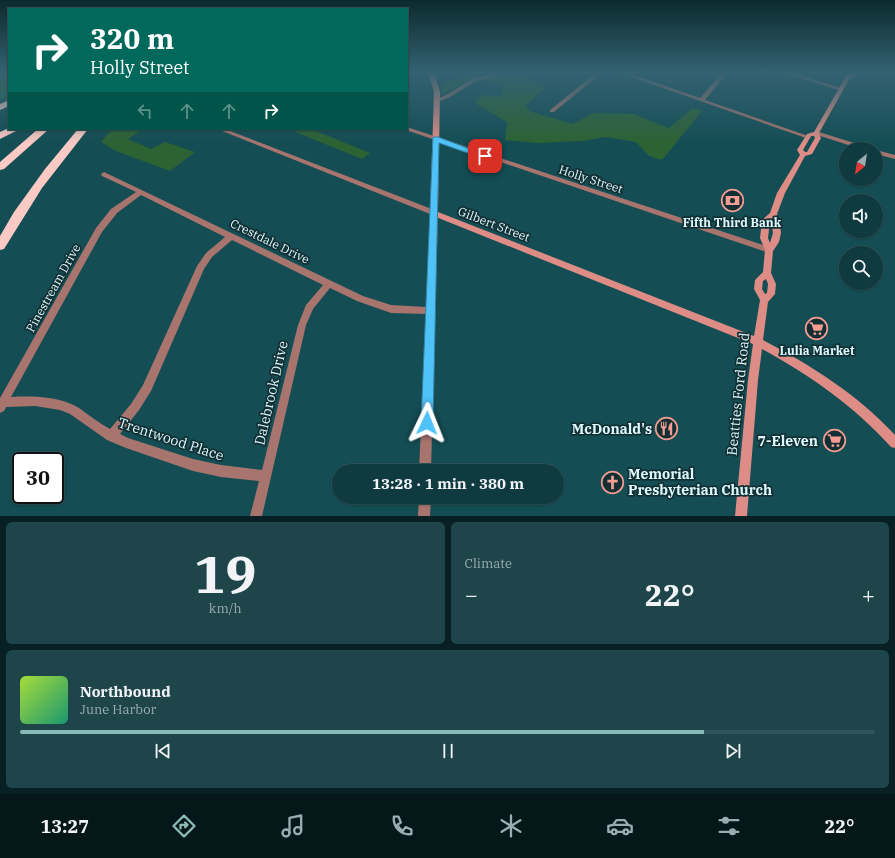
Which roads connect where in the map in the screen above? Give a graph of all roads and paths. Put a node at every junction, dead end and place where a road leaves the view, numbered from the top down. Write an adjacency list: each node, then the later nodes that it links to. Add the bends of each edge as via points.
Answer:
1 (437, 96): 7 (main road)
2 (448, 96): 7 (street)
3 (571, 96): 9 (street)
4 (690, 96): 8 (street)
5 (704, 96): 8 (street)
6 (837, 96): 15 (main road, Beatties Ford Road)
7 (437, 100): 18 (main road)
8 (701, 100): 17 (street)
9 (552, 111)
10 (13, 130): 16 (highway)
11 (43, 130): 23 (highway)
12 (82, 130): 29 (highway, via 28,198)
13 (223, 130): 26 (street, Gilbert Street)
14 (408, 130): 18 (street, Holly Street)
15 (816, 133): 17 (main road); 19 (street); 21 (main road, Beatties Ford Road, via 818,138 810,153)
16 (0, 136)
17 (808, 137): 21 (main road, Beatties Ford Road, via 800,150)
18 (436, 139): 26 (main road); 30 (street, Holly Street)
19 (845, 142)
20 (883, 154): 22 (street)
21 (803, 155): 27 (main road, Beatties Ford Road, via 781,193)
22 (895, 158)
23 (0, 167)
24 (104, 174): 25 (street, Crestdale Drive)
25 (141, 192): 28 (street, Crestdale Drive); 36 (street, Pinestream Drive, via 114,212 99,230)
26 (434, 213): 34 (street); 35 (main road, Gilbert Street)
27 (773, 214): 30 (main road, Beatties Ford Road, via 778,224 776,242); 30 (main road, Beatties Ford Road, via 765,224 764,238)
28 (231, 236): 32 (street, Crestdale Drive); 37 (street, via 209,255 200,268 147,388)
29 (0, 246)
30 (769, 250): 31 (main road, Beatties Ford Road)
31 (767, 273): 33 (main road, Beatties Ford Road, via 772,284 771,294); 33 (main road, Beatties Ford Road, via 759,280 758,289)
32 (329, 283): 34 (street, Crestdale Drive, via 375,305); 40 (street, Dalebrook Drive, via 309,307 302,325)
33 (764, 300): 35 (main road, Beatties Ford Road)
34 (431, 311): 39 (street)
35 (758, 342): 38 (main road, Gilbert Street, via 835,387 877,423); 44 (main road, Beatties Ford Road)
36 (2, 405): 37 (street, Trentwood Place, via 35,401 60,405 74,411)
37 (111, 436): 40 (street, Trentwood Place, via 193,464 221,471)
38 (895, 443)
39 (426, 464)
40 (266, 476): 42 (street, Dalebrook Drive)
41 (425, 504): 43 (street)
42 (256, 516)
43 (424, 516)
44 (741, 516)

